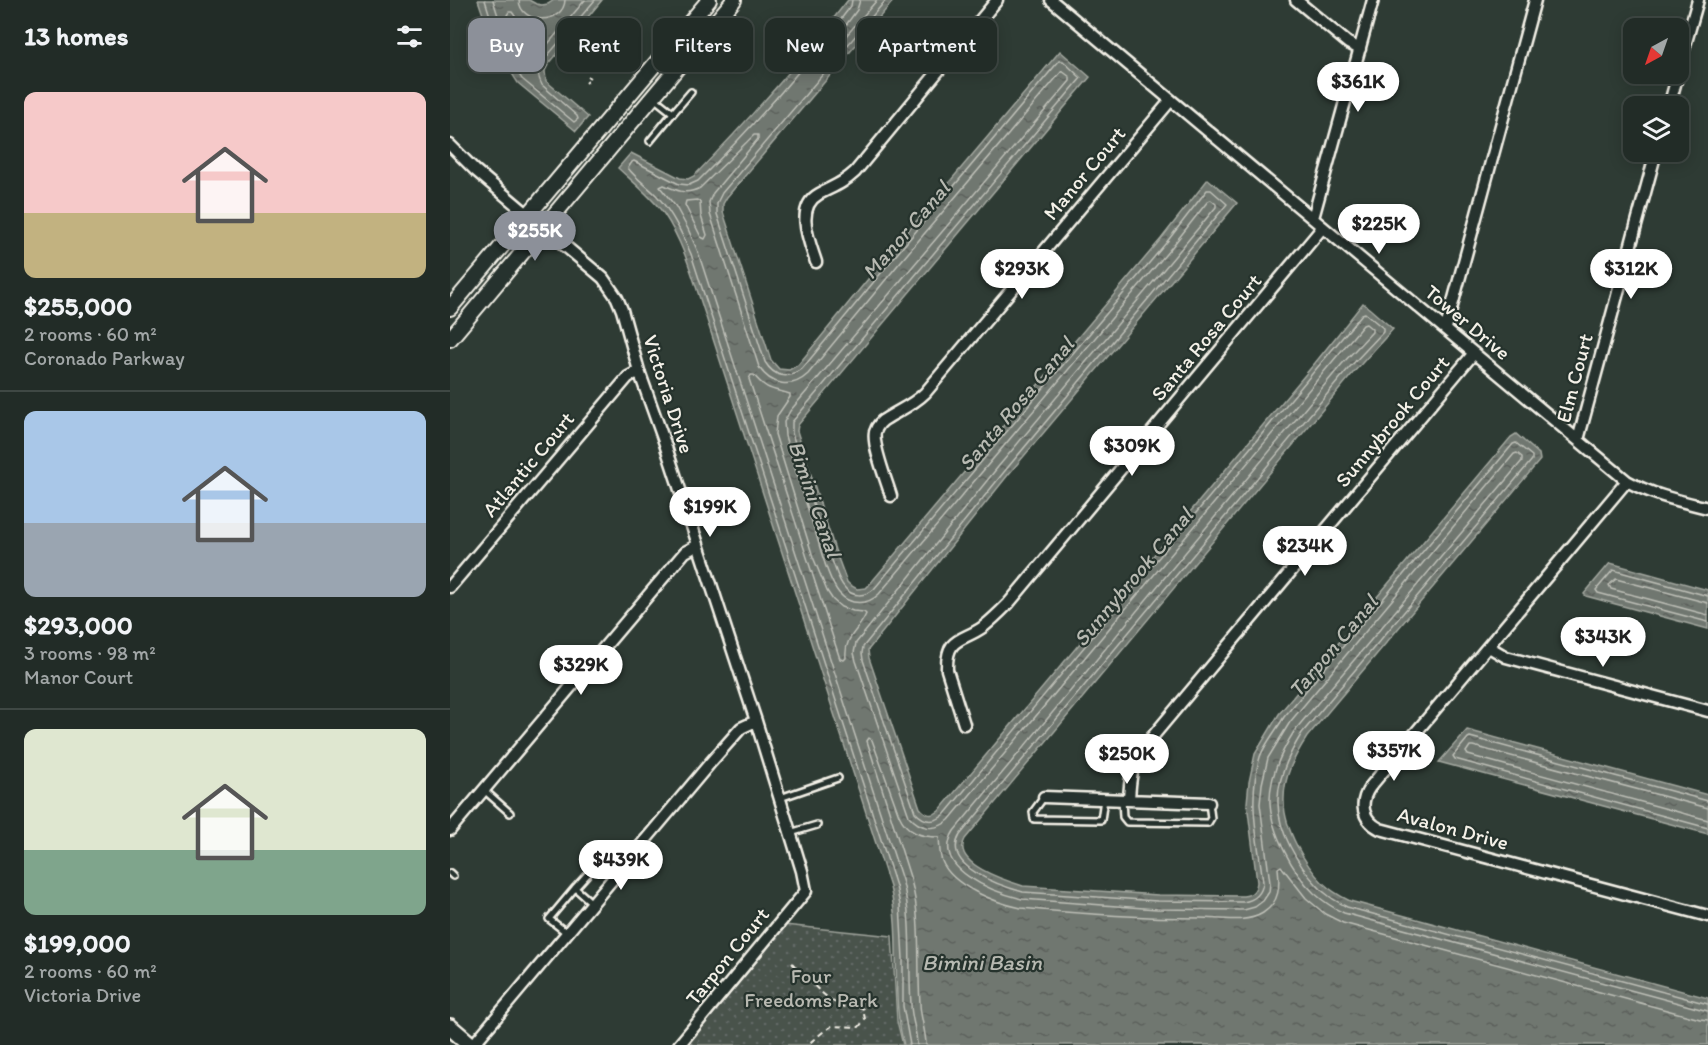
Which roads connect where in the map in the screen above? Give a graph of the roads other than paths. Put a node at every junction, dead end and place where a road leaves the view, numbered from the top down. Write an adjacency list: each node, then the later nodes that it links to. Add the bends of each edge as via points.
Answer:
1 (709, 0): 9 (street)
2 (734, 0): 11 (street)
3 (997, 0): 26 (street, via 855,172 811,201 806,224)
4 (1051, 0): 17 (street, Tower Drive)
5 (1296, 0): 13 (street)
6 (1373, 0): 13 (street)
7 (1535, 0): 28 (street, Sunnybrook Court)
8 (1698, 0): 12 (street)
9 (697, 14): 10 (street); 22 (street)
10 (702, 18)
11 (719, 18)
12 (1689, 32)
13 (1360, 49): 23 (street)
14 (674, 72): 16 (street)
15 (691, 92): 18 (lane)
16 (653, 97): 18 (lane); 25 (street)
17 (1172, 100): 23 (street, Tower Drive); 34 (street, Manor Court, via 925,393 879,424 876,446)
18 (673, 113): 19 (lane)
19 (650, 141)
20 (450, 145): 22 (street, Victoria Drive)
21 (1653, 162): 32 (street, Elm Court)
22 (528, 215): 25 (street, Victoria Drive); 27 (street)
23 (1313, 218): 24 (street, Tower Drive)
24 (1323, 227): 28 (street, Tower Drive); 41 (street, Santa Rosa Court, via 1008,604 986,625 952,647 947,670)
25 (543, 228): 29 (street); 31 (street, Victoria Drive, via 611,288 622,310)
26 (816, 262)
27 (450, 308)
28 (1446, 328): 30 (street, Tower Drive)
29 (450, 339)
30 (1474, 353): 32 (street, Tower Drive); 47 (street, Sunnybrook Court, via 1143,748 1131,771)
31 (639, 371): 36 (street, Victoria Drive); 37 (street, Atlantic Court, via 628,377)
32 (1578, 440): 33 (street, Tower Drive)
33 (1627, 481): 35 (street, Tower Drive, via 1643,490); 38 (street, Avalon Drive)
34 (891, 496)
35 (1708, 508)
36 (698, 545): 40 (street, Victoria Drive); 43 (street, via 685,552)
37 (450, 587)
38 (1489, 647): 39 (street, via 1506,657); 57 (street, Avalon Drive, via 1366,794 1363,810 1369,822 1380,829)
39 (1708, 711)
40 (756, 721): 45 (street, Victoria Drive); 56 (street, via 741,728)
41 (964, 724)
42 (838, 778): 45 (lane)
43 (483, 790): 49 (lane); 51 (street)
44 (1044, 797): 46 (street); 46 (lane, via 1033,812 1034,819 1101,820)
45 (780, 798): 52 (street, Victoria Drive)
46 (1104, 799): 47 (street)
47 (1126, 800): 48 (street); 48 (lane, via 1123,818 1127,822 1208,823)
48 (1209, 803)
49 (510, 813)
50 (817, 825): 52 (lane)
51 (450, 830)
52 (790, 833): 55 (street, Victoria Drive)
53 (593, 868): 54 (lane)
54 (575, 888): 56 (lane); 58 (lane, via 549,919)
55 (806, 891): 61 (street, Tarpon Court)
56 (592, 903): 58 (street)
57 (1708, 916)
58 (567, 933): 60 (street)
59 (450, 1027): 60 (main road)
60 (472, 1045)
61 (680, 1045)

